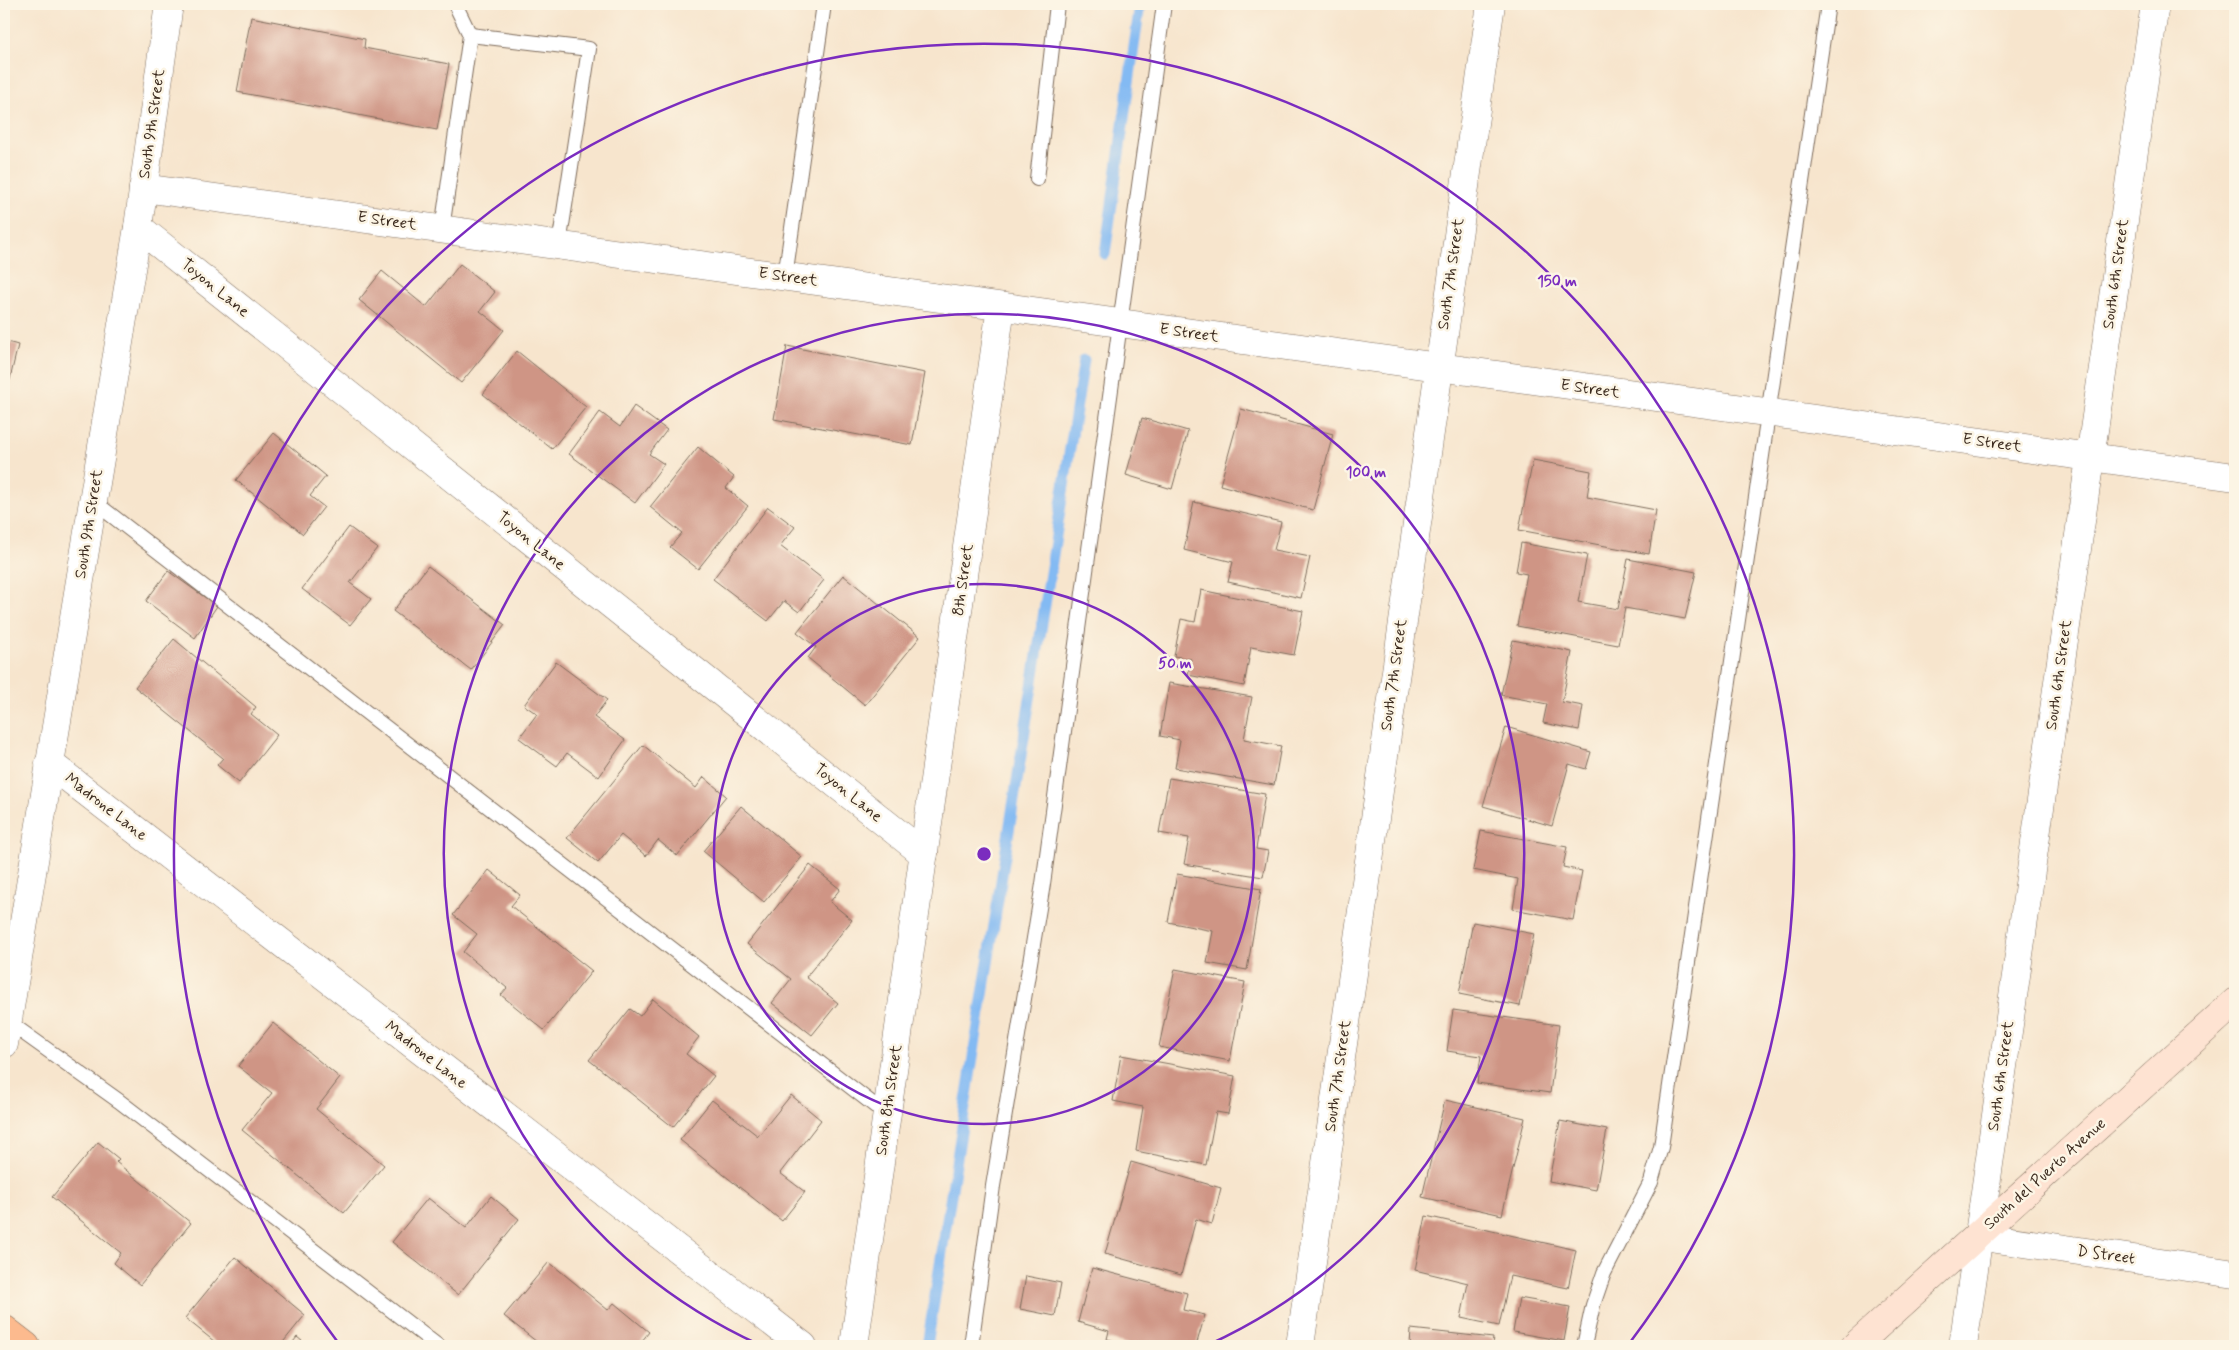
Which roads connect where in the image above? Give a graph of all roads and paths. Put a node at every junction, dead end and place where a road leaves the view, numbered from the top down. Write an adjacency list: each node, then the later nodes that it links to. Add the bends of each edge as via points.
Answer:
1 (169, 4): 11 (street, South 9th Street)
2 (456, 4): 9 (lane)
3 (824, 4): 15 (lane)
4 (1056, 4): 10 (lane)
5 (1164, 4): 17 (lane)
6 (1491, 4): 18 (street, South 7th Street)
7 (1828, 4): 19 (lane)
8 (2155, 4): 20 (street, South 6th Street)
9 (470, 35): 13 (lane); 14 (lane, via 589,49)
10 (1037, 179)
11 (143, 188): 12 (street, South 9th Street); 13 (street, E Street)
12 (138, 227): 22 (street, South 9th Street); 24 (street, Toyon Lane)
13 (442, 229): 14 (street, E Street)
14 (559, 246): 15 (street, E Street)
15 (785, 277): 16 (street, E Street)
16 (1001, 306): 17 (street, E Street); 24 (street, 8th Street)
17 (1119, 323): 18 (street, E Street); 35 (lane, via 1043,884 993,1186)
18 (1438, 368): 19 (street, E Street); 36 (street, South 7th Street)
19 (1769, 413): 20 (street, E Street); 37 (lane, via 1662,1147 1651,1182 1604,1273)
20 (2090, 457): 21 (street, E Street); 28 (street, South 6th Street)
21 (2235, 477)
22 (93, 501): 23 (street, South 9th Street); 27 (lane)
23 (49, 763): 26 (street, South 9th Street); 33 (street, Madrone Lane)
24 (924, 854): 27 (street, South 8th Street)
25 (2235, 1002): 28 (street, South del Puerto Avenue)
26 (6, 1032): 32 (lane, via 119,1101)
27 (887, 1114): 34 (street, South 8th Street)
28 (1977, 1236): 29 (street, D Street); 38 (street, South del Puerto Avenue); 39 (street, South 6th Street)
29 (2235, 1274)
30 (4, 1329): 31 (main road)
31 (26, 1346)
32 (438, 1346)
33 (804, 1346)
34 (854, 1346)
35 (971, 1346)
36 (1300, 1346)
37 (1584, 1346)
38 (1855, 1346)
39 (1963, 1346)

